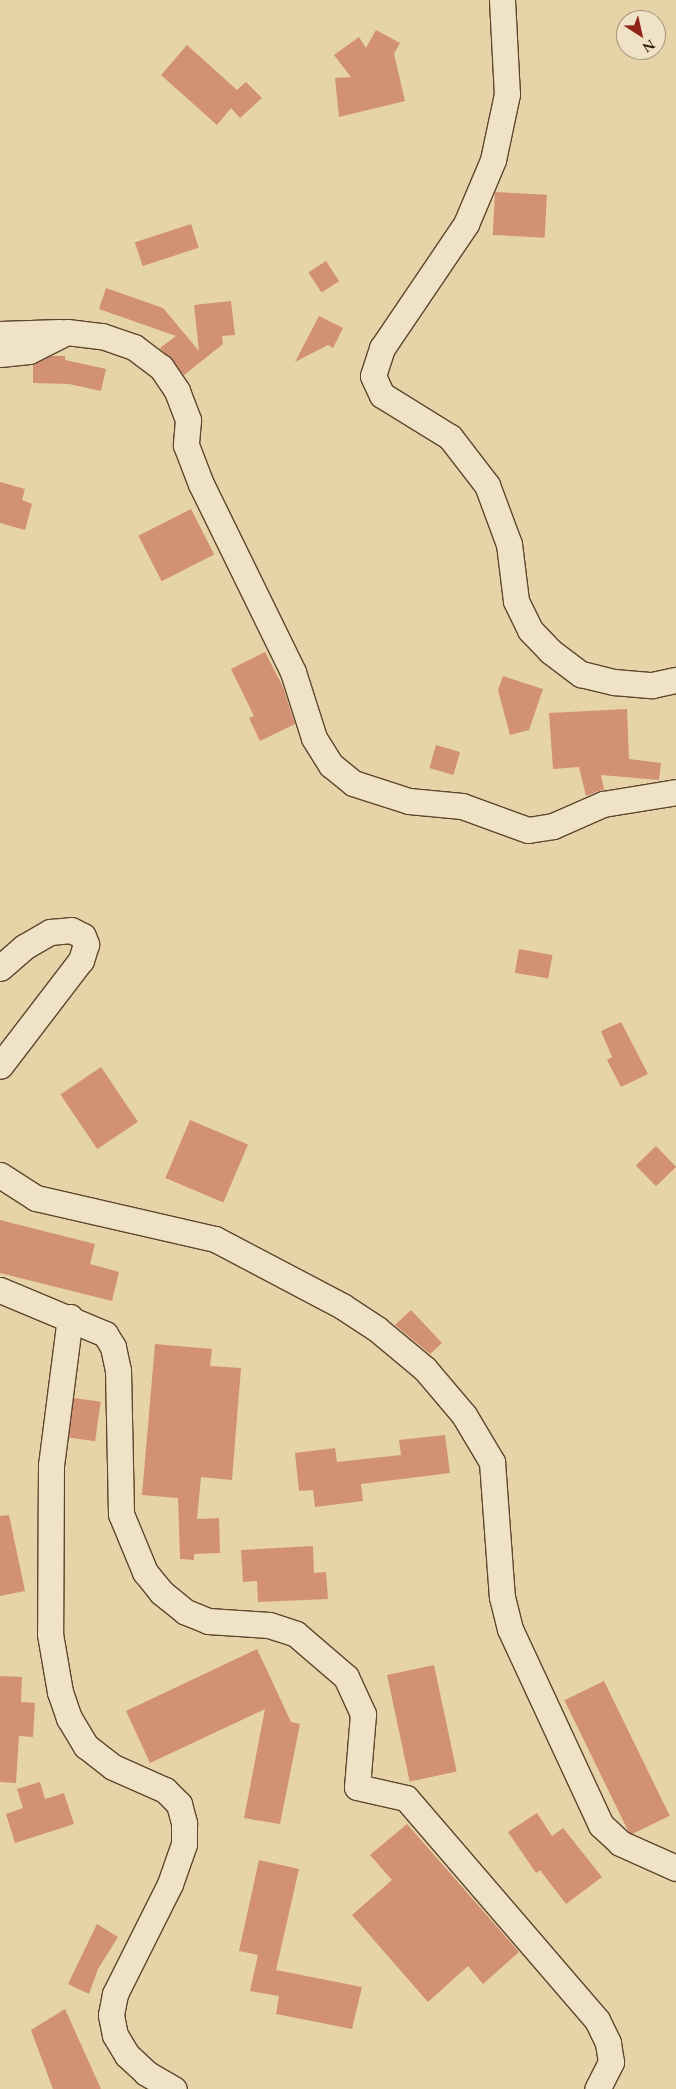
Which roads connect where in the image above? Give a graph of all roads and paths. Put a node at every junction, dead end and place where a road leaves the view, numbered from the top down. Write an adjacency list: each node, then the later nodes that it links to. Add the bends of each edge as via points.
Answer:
1 (502, 0): 5 (street, via 507,94 493,160 466,224 382,348 373,376 382,395 450,436 487,485 509,544 516,602 530,630 550,651 581,674 614,682 652,685)
2 (67, 332): 3 (street); 4 (street, via 29,350); 6 (street, via 102,336 134,347 161,367 177,391 188,420 186,445 201,484 293,672 314,738 331,765 353,782 409,801 462,806 528,830 553,826 603,804)
3 (0, 334)
4 (0, 354)
5 (676, 680)
6 (676, 792)
7 (0, 968): 8 (street, via 24,947 50,932 71,930 83,936 86,944 81,960)
8 (0, 1066)
9 (0, 1175): 12 (street, via 36,1198 215,1239 342,1306 377,1329 425,1369 464,1415 492,1462 502,1597 510,1629 601,1825 620,1844)
10 (0, 1290): 11 (street)
11 (70, 1317): 13 (street, via 51,1465 50,1634 60,1692 69,1718 86,1746 113,1767 165,1790 178,1804 181,1813 184,1844 170,1884 115,1994 111,2015 115,2035 128,2055 146,2073); 14 (street, via 105,1334 113,1347 119,1388 121,1514 145,1572 160,1592 186,1612 208,1621 269,1625 296,1634 346,1677 363,1714 356,1788 406,1798 597,2020 608,2043 611,2062)
12 (676, 1868)
13 (174, 2089)
14 (598, 2089)

